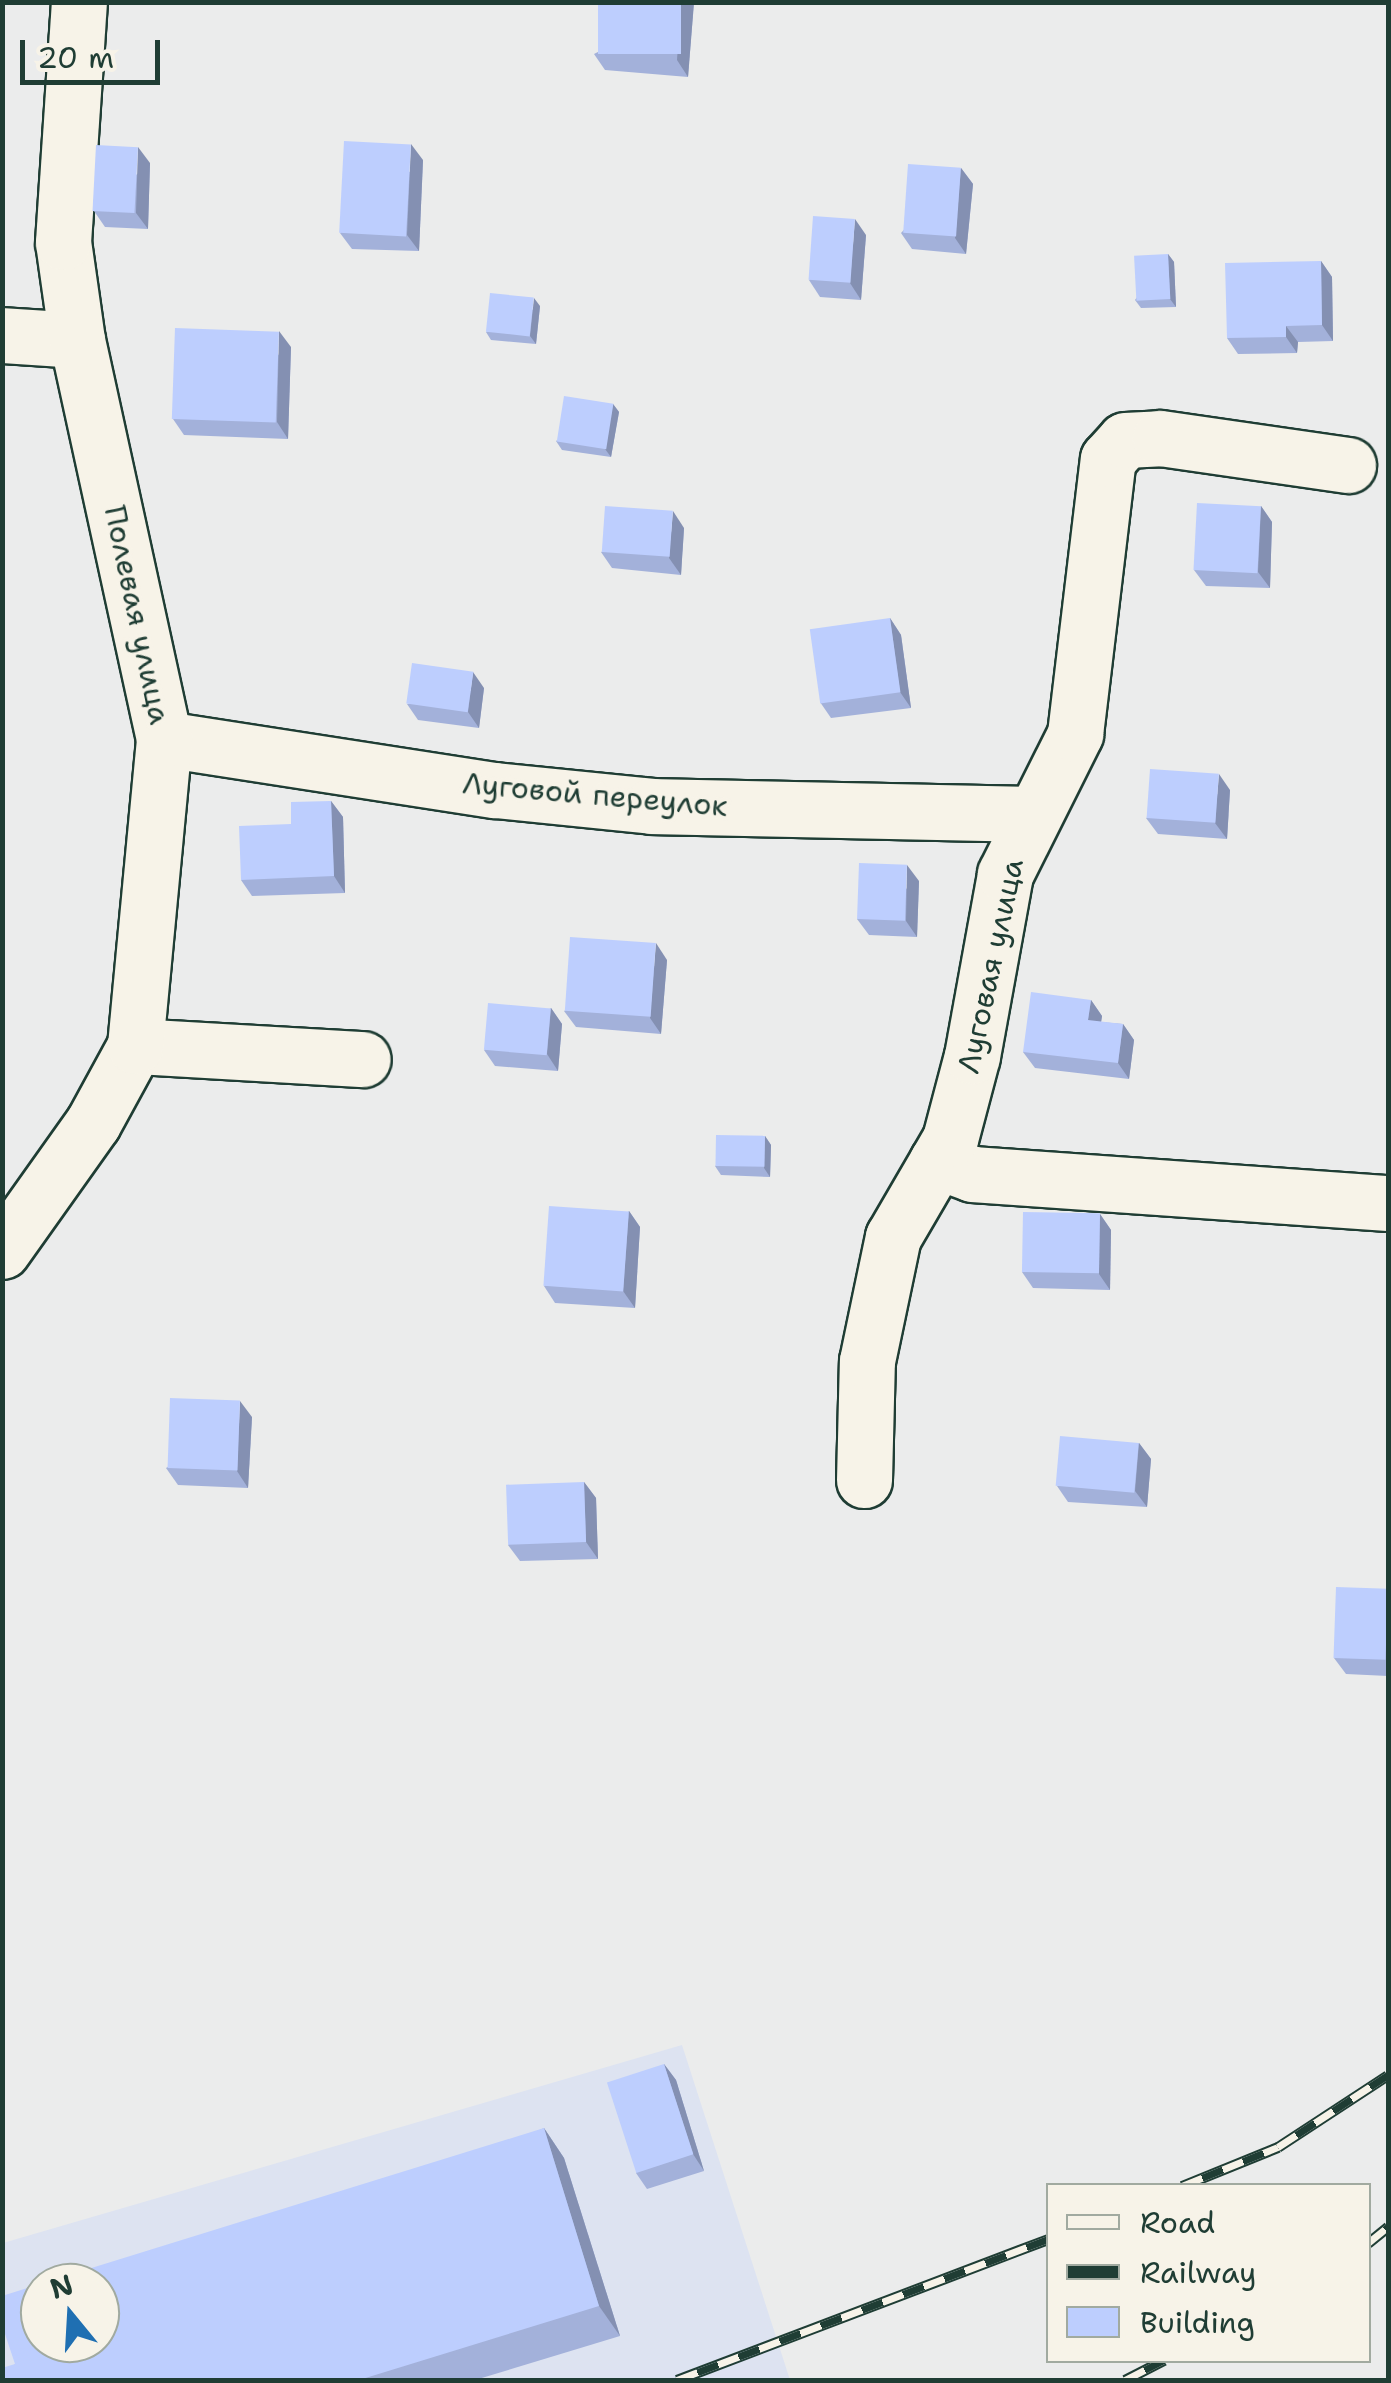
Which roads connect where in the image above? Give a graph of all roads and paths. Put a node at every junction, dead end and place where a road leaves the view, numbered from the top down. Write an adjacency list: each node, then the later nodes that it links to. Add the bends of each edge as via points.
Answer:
1 (79, 2): 3 (street, Полевая улица, via 63,242)
2 (2, 335): 3 (street)
3 (76, 340): 5 (street, Полевая улица)
4 (1348, 465): 6 (street, Луговая улица, via 1160,438 1125,440 1108,458 1075,734)
5 (164, 739): 6 (street, Луговой переулок, via 495,790 652,806); 7 (street, Полевая улица)
6 (1030, 814): 9 (street, Луговая улица, via 1005,874 972,1056)
7 (135, 1046): 8 (street); 11 (street, Полевая улица, via 94,1123)
8 (363, 1059)
9 (937, 1162): 10 (street, via 972,1174); 12 (street, Луговая улица, via 893,1238 867,1362)
10 (1388, 1203)
11 (2, 1250)
12 (864, 1480)

